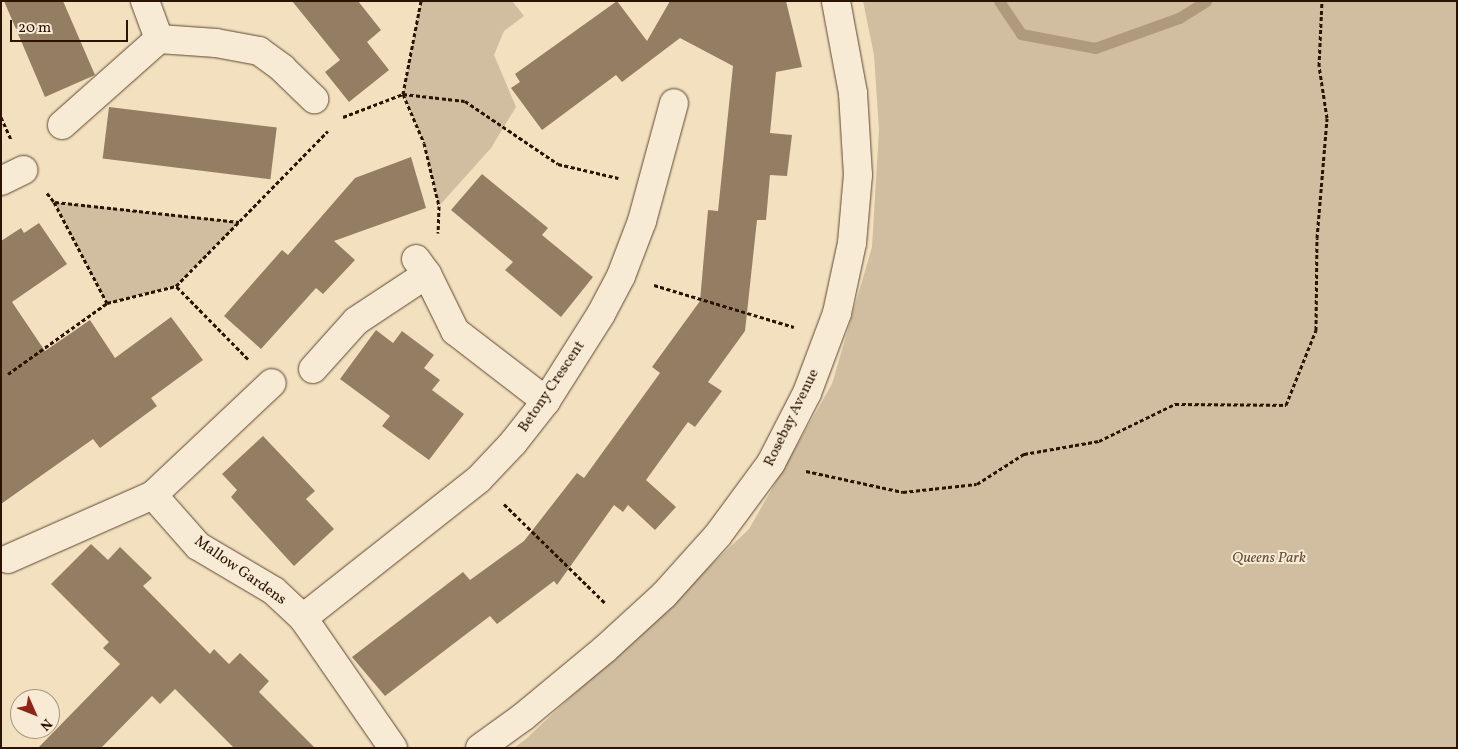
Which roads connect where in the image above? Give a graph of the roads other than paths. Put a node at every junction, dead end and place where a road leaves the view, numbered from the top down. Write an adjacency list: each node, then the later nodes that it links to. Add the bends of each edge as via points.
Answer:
1 (145, 1): 3 (street)
2 (836, 1): 14 (street, Rosebay Avenue, via 853,93 858,175 852,243 837,313 807,393 771,463 718,535 664,595 523,717)
3 (159, 39): 4 (street, via 216,43 259,51); 6 (street)
4 (314, 99)
5 (674, 102): 9 (street, Betony Crescent, via 642,221 621,276)
6 (62, 125)
7 (313, 369): 9 (street, via 356,321 421,267 455,331)
8 (272, 383): 10 (street)
9 (546, 401): 12 (street, Betony Crescent, via 513,443 479,478)
10 (153, 495): 11 (street); 12 (street, Mallow Gardens, via 198,546 274,591)
11 (8, 560)
12 (303, 618): 13 (street, Mallow Gardens)
13 (393, 748)
14 (480, 748)

